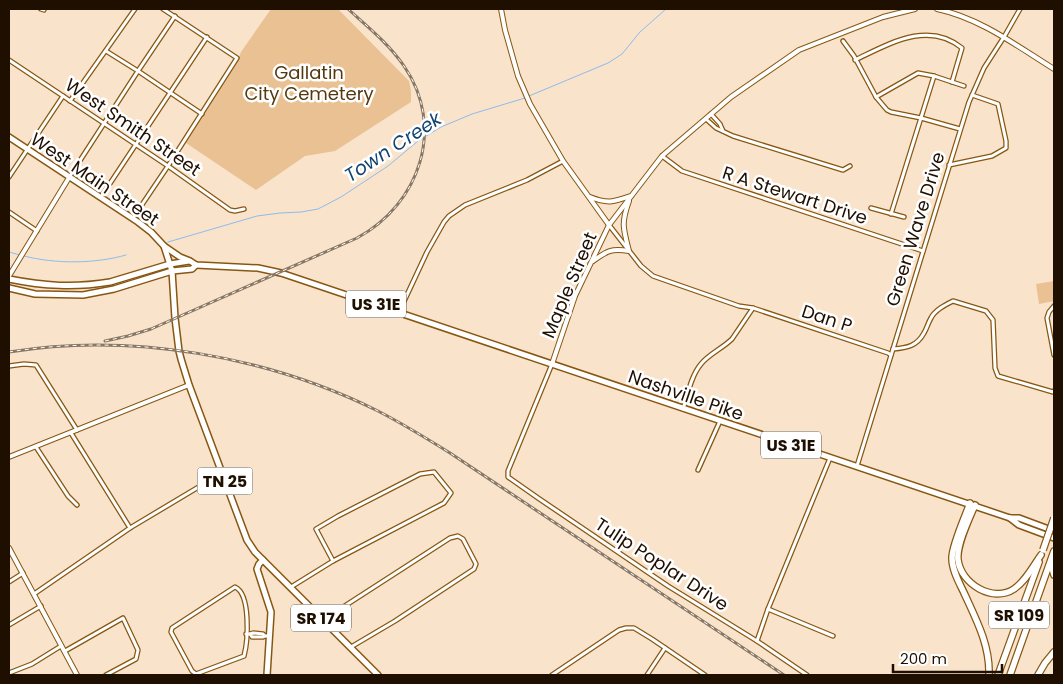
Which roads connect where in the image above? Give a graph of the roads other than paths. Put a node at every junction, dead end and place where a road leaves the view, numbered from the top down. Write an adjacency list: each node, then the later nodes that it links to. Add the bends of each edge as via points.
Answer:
1 (135, 9): 12 (street)
2 (163, 9): 8 (street)
3 (501, 9): 36 (street, Maple Street, via 518,76)
4 (915, 9): 26 (street, via 883,17 799,50)
5 (937, 9): 7 (street)
6 (1020, 9): 10 (street, Green Wave Drive)
7 (946, 10): 10 (street)
8 (175, 16): 9 (street); 16 (street)
9 (207, 37): 20 (street); 25 (street, via 238,58)
10 (1004, 37): 15 (street); 21 (street, Green Wave Drive, via 984,68)
11 (843, 41): 14 (street)
12 (106, 50): 16 (street); 24 (street)
13 (9, 60): 22 (street, West Smith Street)
14 (856, 60): 18 (street, via 912,36 945,37 962,48); 23 (street)
15 (1054, 69)
16 (138, 70): 20 (street); 29 (street)
17 (934, 76): 18 (street); 23 (street, via 918,73); 27 (street)
18 (952, 82): 19 (street)
19 (964, 86)
20 (170, 92): 25 (street); 33 (street)
21 (972, 95): 30 (street, Green Wave Drive); 37 (street, via 998,104 1006,148 992,156)
22 (63, 96): 24 (street, West Smith Street); 34 (street)
23 (876, 97): 27 (street, via 887,110)
24 (70, 101): 29 (street, West Smith Street)
25 (202, 114): 38 (street)
26 (711, 114): 28 (street); 31 (street)
27 (921, 118): 30 (street); 48 (street)
28 (706, 119): 31 (street); 35 (street)
29 (104, 124): 33 (street, West Smith Street); 40 (street)
30 (960, 130): 37 (street, Green Wave Drive)
31 (723, 132): 39 (street, via 843,170)
32 (9, 137): 34 (main road, West Main Street / TN 25)
33 (136, 145): 38 (street, West Smith Street); 43 (street)
34 (28, 150): 40 (main road, West Main Street / TN 25); 41 (street)
35 (662, 156): 42 (street); 55 (street, R A Stewart Drive, via 682,172)
36 (563, 161): 44 (street, Maple Street); 67 (street, via 527,180 464,205 449,216 427,252)
37 (949, 165): 55 (street, Green Wave Drive)
38 (168, 166): 46 (street, West Smith Street, via 230,210); 50 (street)
39 (850, 166)
40 (70, 176): 43 (main road, West Main Street / TN 25); 52 (street)
41 (9, 177)
42 (631, 196): 44 (street, via 609,202); 51 (street); 54 (street, via 623,220)
43 (100, 197): 50 (main road, West Main Street / TN 25)
44 (589, 197): 51 (street, Maple Street)
45 (871, 208): 48 (street)
46 (244, 209)
47 (9, 212): 52 (street)
48 (891, 214): 49 (street)
49 (904, 217)
50 (133, 219): 53 (main road, West Main Street / TN 25)
51 (609, 225): 54 (street, Dan P); 57 (street, Maple Street)
52 (37, 230): 61 (street)
53 (164, 246): 56 (main road); 58 (main road, TN 25)
54 (629, 250): 57 (street, via 610,250); 66 (street, Dan P, via 653,276)
55 (923, 251): 68 (street, Green Wave Drive)
56 (190, 261): 58 (main road); 59 (main road, US 31E)
57 (592, 261): 71 (street, Maple Street)
58 (170, 264): 60 (main road, TN 25); 62 (main road, via 110,282)
59 (196, 264): 60 (main road, US 31E, via 192,269); 67 (main road, US 31E, via 263,268)
60 (172, 271): 64 (main road, US 31E); 73 (main road, TN 25, via 179,351)
61 (9, 277): 62 (main road, via 27,283)
62 (85, 284): 64 (main road)
63 (9, 288): 64 (main road, US 31E, via 35,294)
64 (88, 294)
65 (1054, 306): 70 (street, via 1047,318)
66 (753, 308): 69 (street, Dan P); 75 (street, via 727,344 701,363)
67 (399, 312): 71 (main road, US 31E)
68 (893, 349): 69 (street, Green Wave Drive); 74 (street, via 908,348 917,342 931,317 953,301 986,311 993,320 998,376)
69 (889, 354): 82 (street, Green Wave Drive)
70 (1054, 355)
71 (552, 364): 75 (main road, Nashville Pike / US 31E); 84 (street, Maple Street)
72 (9, 366): 77 (street, via 36,365)
73 (189, 385): 77 (street); 85 (main road, TN 25)
74 (1054, 391)
75 (683, 408): 76 (main road, Nashville Pike / US 31E)
76 (720, 421): 81 (main road, Nashville Pike / US 31E); 83 (street)
77 (77, 430): 78 (street)
78 (70, 433): 79 (street); 90 (street)
79 (36, 447): 80 (street); 87 (street)
80 (9, 457)
81 (830, 458): 82 (main road, Nashville Pike / US 31E); 104 (street)
82 (857, 466): 86 (main road, Nashville Pike / US 31E)
83 (698, 470)
84 (508, 471): 110 (street, Tulip Poplar Drive, via 508,477 538,498 668,586)
85 (222, 473): 90 (street); 96 (main road, TN 25, via 247,540)
86 (972, 504): 88 (main road, Nashville Pike / US 31E); 95 (highway, via 960,543 958,562 973,586 996,593 1011,590 1021,582); 125 (highway, via 952,558 982,633)
87 (77, 505)
88 (1010, 518): 91 (main road, Nashville Pike / US 31E, via 1019,518); 92 (main road, Nashville Pike / US 31E, via 1019,525)
89 (1054, 518): 95 (highway, SR 109, bridge)
90 (130, 528): 102 (street)
91 (1054, 531)
92 (1054, 538)
93 (9, 548): 98 (street)
94 (1054, 552): 99 (highway); 127 (highway, SR 109)
95 (1042, 553): 126 (highway, SR 109)
96 (263, 560): 101 (main road, SR 174); 108 (main road, via 258,572 271,612)
97 (333, 561): 97 (street, via 444,503 451,493 434,472 420,474 323,524 316,529); 101 (street)
98 (23, 573): 100 (street); 102 (street)
99 (1054, 575)
100 (9, 582)
101 (290, 587): 105 (main road, SR 174)
102 (34, 594): 103 (street)
103 (40, 606): 106 (street); 111 (street)
104 (768, 609): 109 (street); 110 (street)
105 (323, 620): 112 (main road, SR 174); 112 (street, via 450,538 458,536 464,539 476,564 474,569)
106 (9, 625)
107 (248, 634): 107 (street, via 244,656 196,674 171,632 172,628 235,587 246,604); 108 (street)
108 (267, 636): 119 (main road)
109 (833, 636)
110 (757, 641): 124 (street, Tulip Poplar Drive)
111 (62, 646): 114 (street); 116 (street)
112 (350, 648): 120 (main road, SR 174)
113 (665, 648): 121 (street, via 634,628 626,628); 122 (street); 123 (street)
114 (65, 651): 117 (street); 118 (street, via 122,618 138,650 136,659)
115 (1054, 652): 128 (highway)
116 (9, 673)
117 (77, 675)
118 (106, 675)
119 (267, 675)
120 (378, 675)
121 (552, 675)
122 (647, 675)
123 (705, 675)
124 (807, 675)
125 (989, 675)
126 (998, 675)
127 (1010, 675)
128 (1038, 675)

